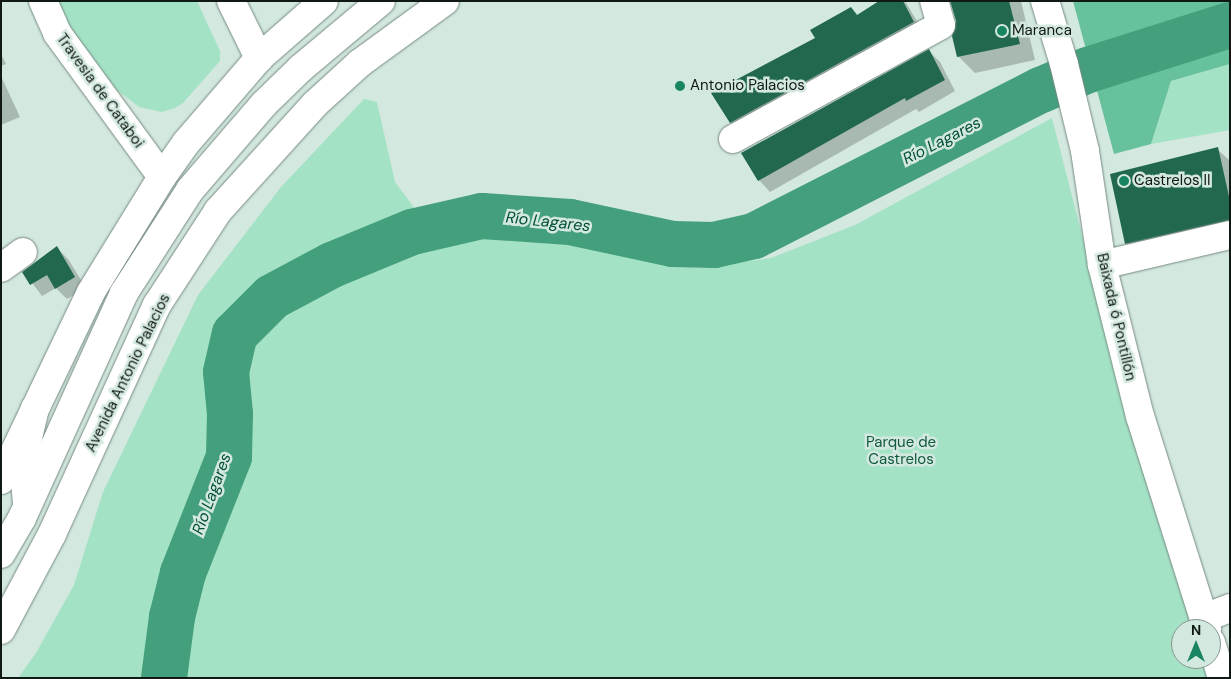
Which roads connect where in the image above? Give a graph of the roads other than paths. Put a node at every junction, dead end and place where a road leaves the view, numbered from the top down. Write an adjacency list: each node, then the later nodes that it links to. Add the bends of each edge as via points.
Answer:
1 (43, 1): 10 (street, Travesia de Cataboi, via 56,33)
2 (232, 1): 8 (street)
3 (324, 1): 8 (street)
4 (381, 1): 17 (street, via 301,68 264,104 190,190 124,293)
5 (445, 1): 22 (street, Avenida Antonio Palacios, via 360,62 315,104 218,212 157,305 52,534)
6 (934, 1): 9 (street, via 941,25)
7 (1048, 14): 13 (street, Baixada ó Pontillón, via 1082,140)
8 (259, 58): 10 (street, via 186,143)
9 (733, 139)
10 (162, 177): 15 (street, via 91,292)
11 (1230, 236): 13 (street)
12 (23, 252): 14 (street)
13 (1102, 265): 20 (street, Baixada ó Pontillón, via 1140,416)
14 (1, 268)
15 (35, 408): 16 (street); 17 (street, via 23,460)
16 (1, 480)
17 (27, 504): 18 (street)
18 (1, 554)
19 (1230, 608): 21 (street)
20 (1204, 619)
21 (1218, 619)
22 (1, 630)

